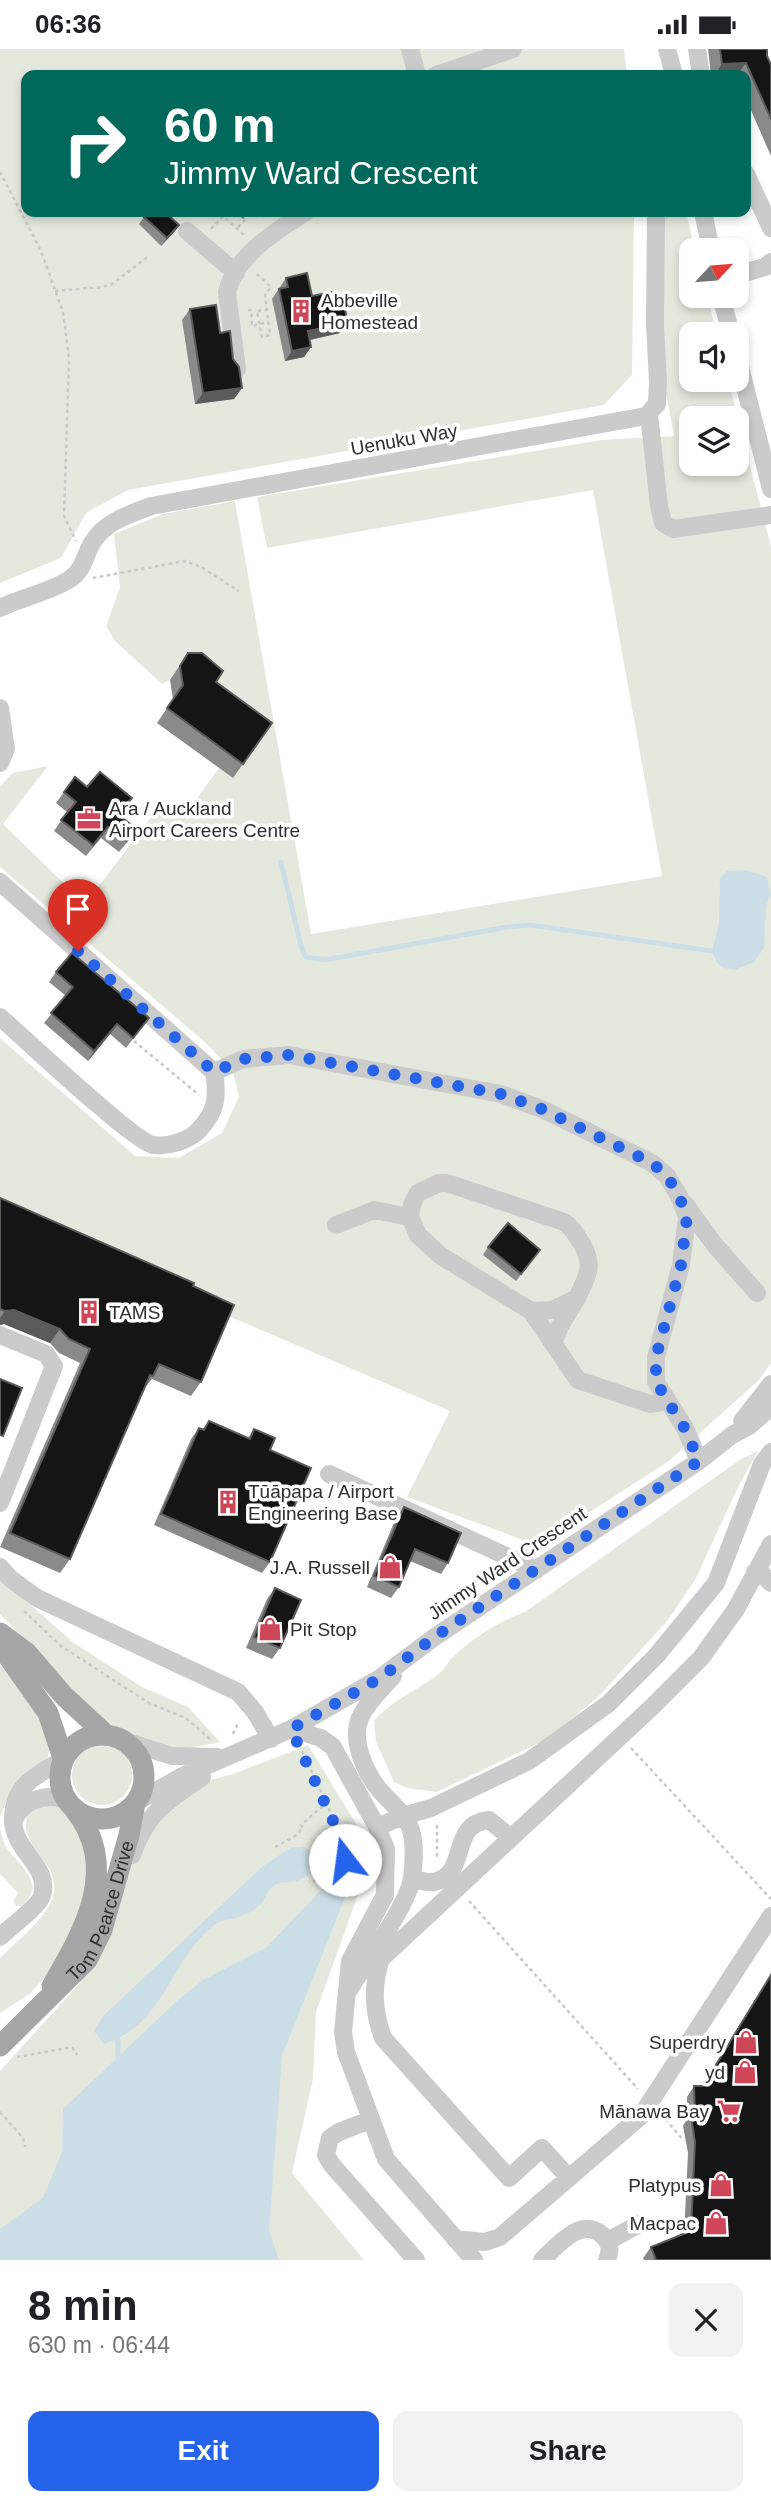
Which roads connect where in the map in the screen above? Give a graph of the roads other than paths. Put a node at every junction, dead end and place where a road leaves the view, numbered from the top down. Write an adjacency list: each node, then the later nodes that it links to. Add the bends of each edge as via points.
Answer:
1 (410, 49): 5 (street)
2 (513, 49): 6 (street)
3 (667, 49): 7 (street)
4 (698, 49): 8 (street)
5 (416, 70)
6 (451, 70)
7 (673, 70)
8 (700, 70)
9 (751, 185): 13 (street)
10 (299, 217): 17 (street, via 257,247)
11 (656, 217): 21 (street, via 658,382 657,404)
12 (704, 217): 15 (street)
13 (771, 228)
14 (193, 236): 17 (street)
15 (708, 238)
16 (771, 262): 18 (street)
17 (240, 268): 19 (street, via 227,292)
18 (749, 272)
19 (237, 369)
20 (746, 392): 22 (street)
21 (649, 414): 23 (street, via 663,523 673,529); 24 (street, Uenuku Way, via 151,506 99,532 82,567 69,581)
22 (771, 489)
23 (771, 515)
24 (0, 608)
25 (0, 708): 26 (street, via 6,749)
26 (0, 763)
27 (0, 882): 29 (street)
28 (0, 1017): 29 (street, via 151,1145 192,1138 212,1112 218,1095)
29 (214, 1072): 30 (street, via 243,1059 289,1055 501,1094 652,1163)
30 (679, 1196): 33 (street); 39 (street, via 687,1217 686,1238 656,1357 656,1382)
31 (410, 1217): 32 (street, via 374,1210); 34 (street, via 418,1192 447,1183 564,1222 589,1257); 35 (street, via 418,1235 441,1256)
32 (336, 1225)
33 (757, 1293)
34 (577, 1298): 35 (street, via 552,1310); 37 (street)
35 (531, 1311): 37 (street)
36 (0, 1335): 46 (street, via 46,1354 54,1366)
37 (553, 1343): 39 (street, via 578,1380 650,1404)
38 (771, 1384): 41 (street, Jimmy Ward Crescent)
39 (668, 1401): 43 (street)
40 (771, 1407): 41 (street, Jimmy Ward Crescent)
41 (732, 1435): 43 (street, Jimmy Ward Crescent)
42 (771, 1452): 44 (street)
43 (699, 1461): 49 (street, Jimmy Ward Crescent)
44 (765, 1469): 62 (street, via 716,1583 608,1704 530,1761 431,1808)
45 (329, 1474): 49 (street)
46 (0, 1503)
47 (771, 1544): 50 (street)
48 (0, 1567): 57 (street, via 37,1598 238,1692)
49 (536, 1570): 54 (street, Jimmy Ward Crescent)
50 (755, 1572): 51 (street); 65 (street, via 736,1609 701,1658)
51 (771, 1583)
52 (0, 1633): 56 (main road)
53 (0, 1645): 59 (main road, via 48,1713)
54 (411, 1655): 55 (street, Jimmy Ward Crescent); 62 (street, via 366,1708 356,1733 360,1754 378,1788)
55 (291, 1729): 57 (street, Jimmy Ward Crescent); 64 (street, via 321,1738 332,1747)
56 (115, 1738): 58 (street, Jimmy Ward Crescent, via 172,1756); 59 (main road, via 83,1738); 60 (main road, via 135,1751 142,1763 142,1790)
57 (271, 1739): 58 (street, Jimmy Ward Crescent)
58 (226, 1757): 60 (street, Jimmy Ward Crescent); 69 (street, via 150,1818)
59 (63, 1759): 61 (main road, via 60,1787); 63 (street, via 18,1793)
60 (135, 1803): 61 (main road, via 113,1818 99,1819 86,1817); 69 (main road, Tom Pearce Drive)
61 (70, 1805): 63 (street, via 52,1796 35,1800); 72 (main road, Tom Pearce Drive, via 94,1845 96,1884 81,1932)
62 (403, 1816): 64 (street); 66 (street, via 413,1841)
63 (13, 1823): 70 (street, via 43,1888 38,1904)
64 (377, 1826): 71 (street, via 386,1849 385,1895 350,1961)
65 (510, 1837): 67 (street); 67 (street, via 489,1820 469,1828)
66 (412, 1879): 67 (street); 71 (street, via 402,1905)
67 (451, 1882): 75 (street, via 381,1959 374,1993 383,2038 509,2178 542,2148)
68 (771, 1916): 75 (street, via 650,2101 632,2124)
69 (102, 1930): 72 (main road, Tom Pearce Drive, via 80,1969)
70 (0, 1937)
71 (349, 1991): 74 (street, via 343,2032 346,2052)
72 (41, 2003): 73 (main road, Tom Pearce Drive)
73 (6, 2052)
74 (370, 2120): 77 (street, via 392,2168); 79 (street, via 330,2138 326,2155)
75 (569, 2178): 77 (street, via 500,2237 485,2242)
76 (639, 2224): 78 (street)
77 (455, 2239): 80 (street)
78 (608, 2241): 81 (street, via 598,2232 582,2229); 82 (street)
79 (416, 2260)
80 (474, 2260)
81 (542, 2260)
82 (607, 2260)

